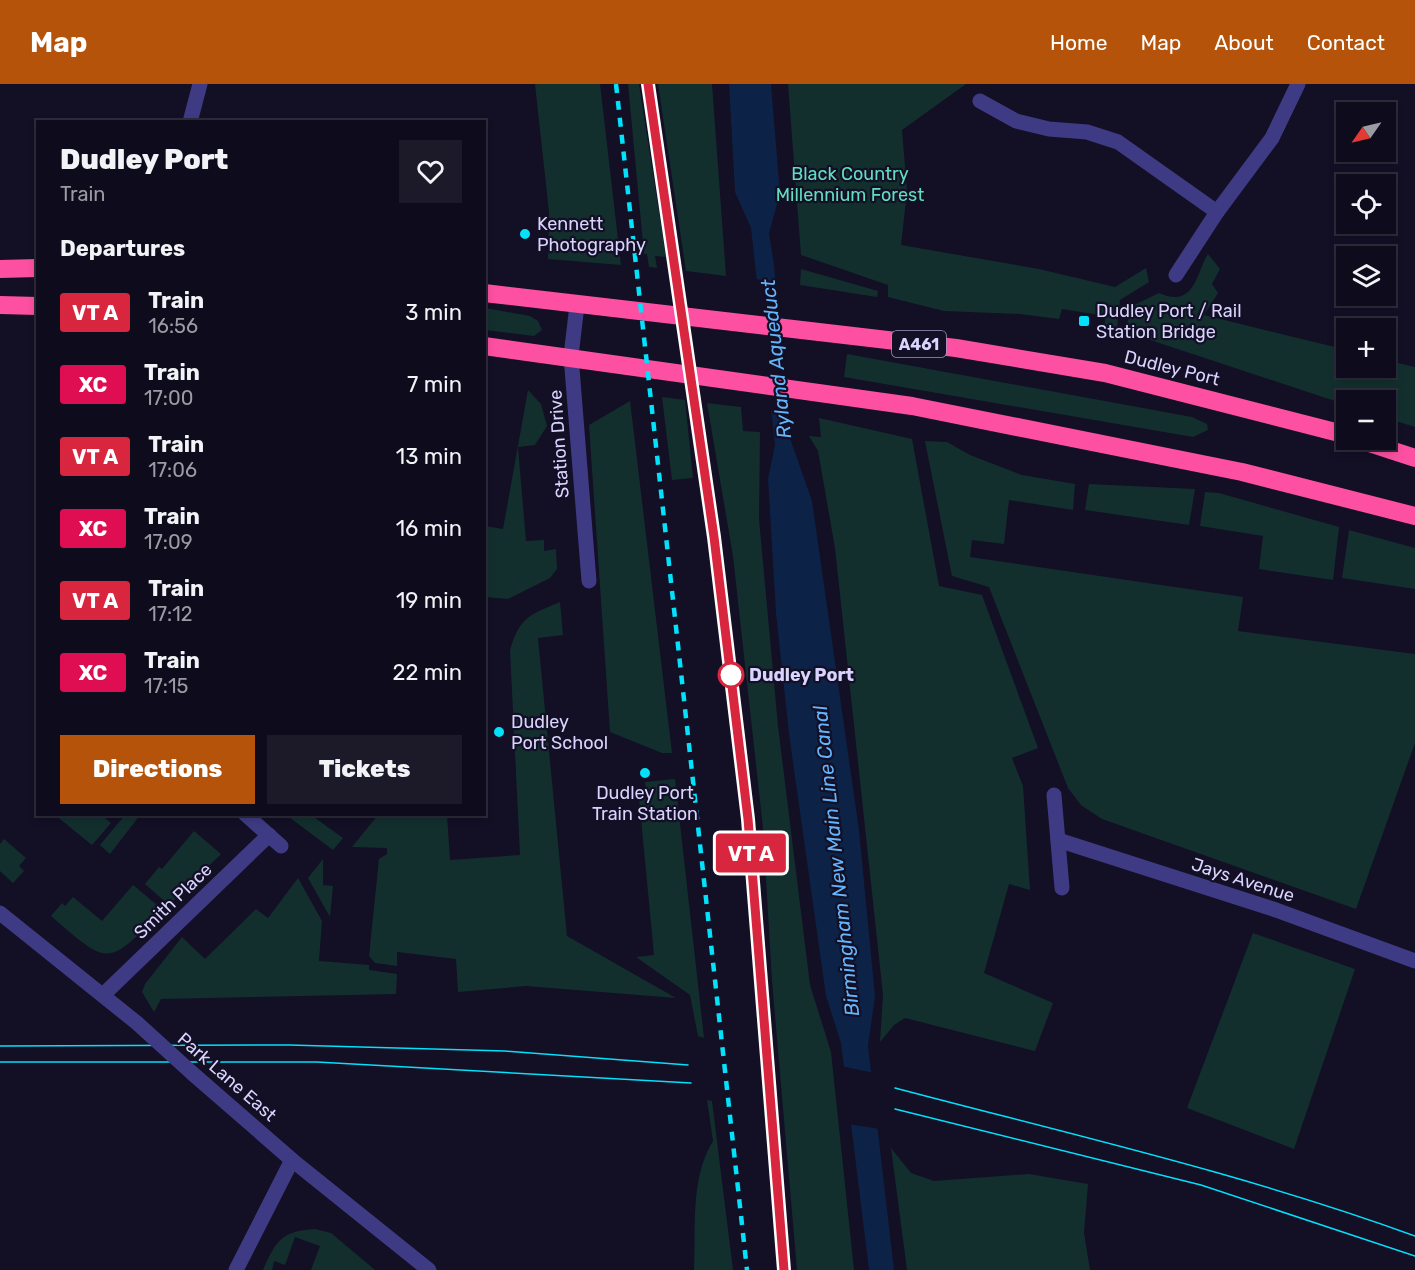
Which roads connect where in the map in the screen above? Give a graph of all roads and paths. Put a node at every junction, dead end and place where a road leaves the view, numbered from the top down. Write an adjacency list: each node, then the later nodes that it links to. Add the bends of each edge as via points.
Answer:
1 (200, 84): 4 (street)
2 (1298, 84): 5 (street, via 1272,138)
3 (980, 101): 5 (street, via 1016,121 1088,132 1118,142)
4 (191, 120)
5 (1217, 212): 8 (street)
6 (36, 268): 7 (highway)
7 (0, 269)
8 (1176, 275)
9 (486, 293): 11 (highway, Dudley Port / A461)
10 (0, 305): 12 (highway)
11 (577, 305): 14 (street, Station Drive); 15 (highway, Dudley Port / A461, via 956,348 1105,373)
12 (36, 306)
13 (486, 346): 14 (highway)
14 (572, 356): 18 (highway, via 903,405 1242,472); 19 (street, Station Drive)
15 (1336, 432)
16 (1391, 450): 17 (highway)
17 (1415, 458)
18 (1415, 516)
19 (589, 581)
20 (1054, 795): 23 (street)
21 (247, 816): 22 (street)
22 (269, 835): 24 (street); 28 (street, Smith Place)
23 (1058, 840): 25 (street); 27 (street, Jays Avenue, via 1276,910)
24 (281, 846)
25 (1062, 888)
26 (0, 913): 28 (street, Park Lane East)
27 (1415, 961)
28 (103, 994): 29 (street, Park Lane East, bridge)
29 (292, 1160): 30 (street); 31 (street, Park Lane East)
30 (236, 1270)
31 (429, 1270)

